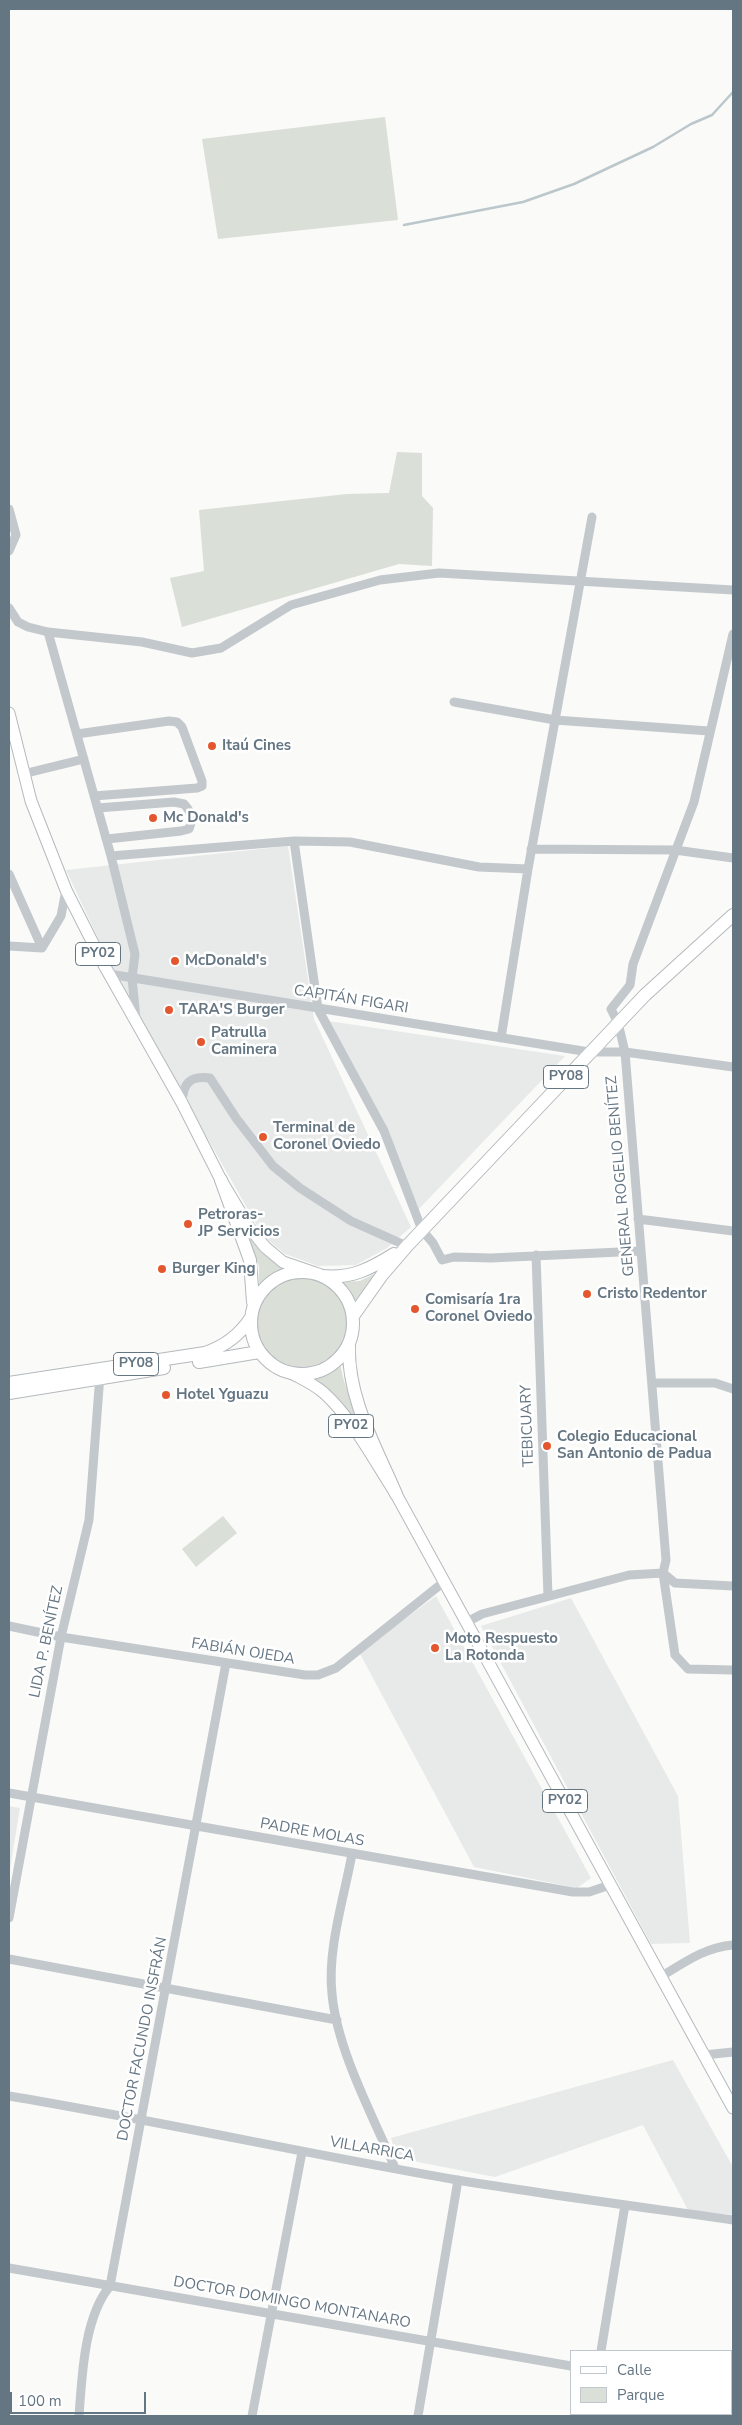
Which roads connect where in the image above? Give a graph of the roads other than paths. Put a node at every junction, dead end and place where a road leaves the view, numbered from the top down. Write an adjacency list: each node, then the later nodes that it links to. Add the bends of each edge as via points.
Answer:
1 (9, 510): 3 (street, via 16,534)
2 (592, 517): 4 (street)
3 (9, 551)
4 (580, 581): 5 (street); 7 (street, via 439,573 380,580 291,606 221,648 192,653 142,642); 11 (street)
5 (733, 590)
6 (9, 608): 7 (street, via 18,622)
7 (48, 632): 13 (street)
8 (733, 634): 12 (street)
9 (454, 702): 11 (street)
10 (9, 719): 15 (main road, PY02)
11 (555, 720): 12 (street); 20 (street)
12 (710, 731): 21 (street, via 694,802)
13 (76, 734): 14 (street); 16 (street, via 177,722 182,727 202,781 202,786 197,788)
14 (84, 759): 15 (street); 16 (street)
15 (23, 774): 26 (main road, PY02)
16 (94, 796): 17 (street)
17 (98, 808): 18 (street); 18 (street, via 174,802 184,804 190,811 192,821 189,829)
18 (107, 839): 22 (street)
19 (294, 840): 22 (street); 24 (street, via 350,842 479,867); 32 (street)
20 (531, 849): 21 (street); 24 (street)
21 (674, 850): 23 (street); 33 (street, GENERAL ROGELIO BENÍTEZ, via 633,964 630,985 611,1009)
22 (111, 856): 31 (street, via 135,954)
23 (733, 858)
24 (528, 869): 35 (street)
25 (9, 874): 29 (street)
26 (66, 890): 29 (street, via 61,916); 30 (main road, PY02)
27 (733, 916): 33 (highway, PY08)
28 (9, 946): 29 (street)
29 (42, 948)
30 (108, 974): 31 (street, CAPITÁN FIGARI); 34 (main road, PY02)
31 (132, 978): 32 (street, CAPITÁN FIGARI); 34 (street)
32 (318, 1009): 35 (street, CAPITÁN FIGARI); 42 (street, via 384,1131)
33 (618, 1023): 36 (highway, PY08); 37 (street, GENERAL ROGELIO BENÍTEZ)
34 (137, 1024): 39 (main road, PY02)
35 (501, 1038): 36 (street, CAPITÁN FIGARI)
36 (589, 1052): 37 (street, CAPITÁN FIGARI); 42 (highway, PY08)
37 (625, 1052): 38 (street, CAPITÁN FIGARI); 41 (street, GENERAL ROGELIO BENÍTEZ)
38 (733, 1067)
39 (182, 1103): 40 (main road, PY02); 44 (street, via 183,1090 189,1081 210,1078 273,1166 351,1221)
40 (221, 1180): 47 (main road, PY02, via 264,1247 283,1262); 48 (highway, PY02, via 250,1260 254,1285)
41 (638, 1219): 43 (street); 45 (street, GENERAL ROGELIO BENÍTEZ)
42 (422, 1230): 44 (highway, PY08); 46 (street, via 442,1260 454,1256)
43 (733, 1231)
44 (407, 1246): 47 (highway, PY08, via 368,1270 342,1277); 49 (highway, PY08)
45 (641, 1250): 46 (street); 55 (street, GENERAL ROGELIO BENÍTEZ)
46 (536, 1255): 62 (street, TEBICUARY)
47 (318, 1274): 48 (highway, via 284,1274 265,1288); 49 (highway, PY02, via 340,1289)
48 (251, 1313): 51 (highway, PY02, via 250,1330); 53 (highway, PY08, via 235,1337 221,1347)
49 (353, 1316): 50 (highway, PY02)
50 (349, 1344): 52 (highway, PY02, via 331,1366 305,1375); 58 (highway, PY02, via 352,1389)
51 (259, 1352): 52 (highway, PY02, via 267,1362); 53 (highway, PY08)
52 (291, 1374): 58 (main road, PY02, via 312,1384 338,1408)
53 (100, 1375): 54 (highway, PY08); 57 (highway, PY08); 65 (street, LIDA P. BENÍTEZ, via 88,1520)
54 (9, 1383)
55 (652, 1383): 56 (street, via 715,1383); 59 (street, GENERAL ROGELIO BENÍTEZ, via 666,1560)
56 (733, 1389)
57 (9, 1393)
58 (396, 1494): 60 (main road, PY02)
59 (663, 1573): 61 (street, via 675,1583); 62 (street, via 629,1575); 67 (street, GENERAL ROGELIO BENÍTEZ, via 675,1655 688,1669)
60 (445, 1581): 63 (main road, PY02); 66 (street, FABIÁN OJEDA, via 336,1668 318,1675)
61 (733, 1586)
62 (548, 1596): 63 (street, via 482,1614)
63 (467, 1622): 72 (main road, PY02)
64 (9, 1626): 65 (street, FABIÁN OJEDA)
65 (61, 1636): 66 (street, FABIÁN OJEDA); 69 (street, LIDA P. BENÍTEZ)
66 (226, 1663): 70 (street, DOCTOR FACUNDO INSFRÁN)
67 (733, 1670)
68 (9, 1793): 69 (street, PADRE MOLAS)
69 (30, 1798): 70 (street, PADRE MOLAS); 73 (street, LIDA P. BENÍTEZ)
70 (197, 1826): 71 (street, PADRE MOLAS); 77 (street, DOCTOR FACUNDO INSFRÁN)
71 (352, 1854): 72 (street, PADRE MOLAS, via 573,1892 589,1892); 78 (street, via 332,1959 332,1994)
72 (610, 1885): 76 (main road, PY02)
73 (9, 1918)
74 (733, 1945): 76 (street, via 712,1948)
75 (9, 1959): 77 (street)
76 (662, 1976): 80 (main road, PY02)
77 (166, 1988): 78 (street); 83 (street, DOCTOR FACUNDO INSFRÁN)
78 (337, 2020): 85 (street, via 349,2061)
79 (733, 2052): 80 (street)
80 (704, 2055): 82 (main road, PY02)
81 (9, 2096): 83 (street, VILLARRICA)
82 (733, 2108)
83 (142, 2118): 84 (street, VILLARRICA); 90 (street, DOCTOR FACUNDO INSFRÁN)
84 (302, 2152): 85 (street, VILLARRICA); 91 (street)
85 (395, 2168): 86 (street, VILLARRICA)
86 (458, 2180): 87 (street, VILLARRICA); 92 (street)
87 (625, 2205): 88 (street, VILLARRICA); 93 (street)
88 (733, 2220)
89 (9, 2268): 90 (street, DOCTOR DOMINGO MONTANARO)
90 (110, 2286): 91 (street, DOCTOR DOMINGO MONTANARO); 95 (street, DOCTOR FACUNDO INSFRÁN, via 100,2298 84,2357)
91 (272, 2314): 92 (street, DOCTOR DOMINGO MONTANARO); 96 (street)
92 (431, 2342): 94 (street, DOCTOR DOMINGO MONTANARO); 97 (street)
93 (600, 2350)
94 (570, 2366)
95 (80, 2416)
96 (252, 2416)
97 (418, 2416)

